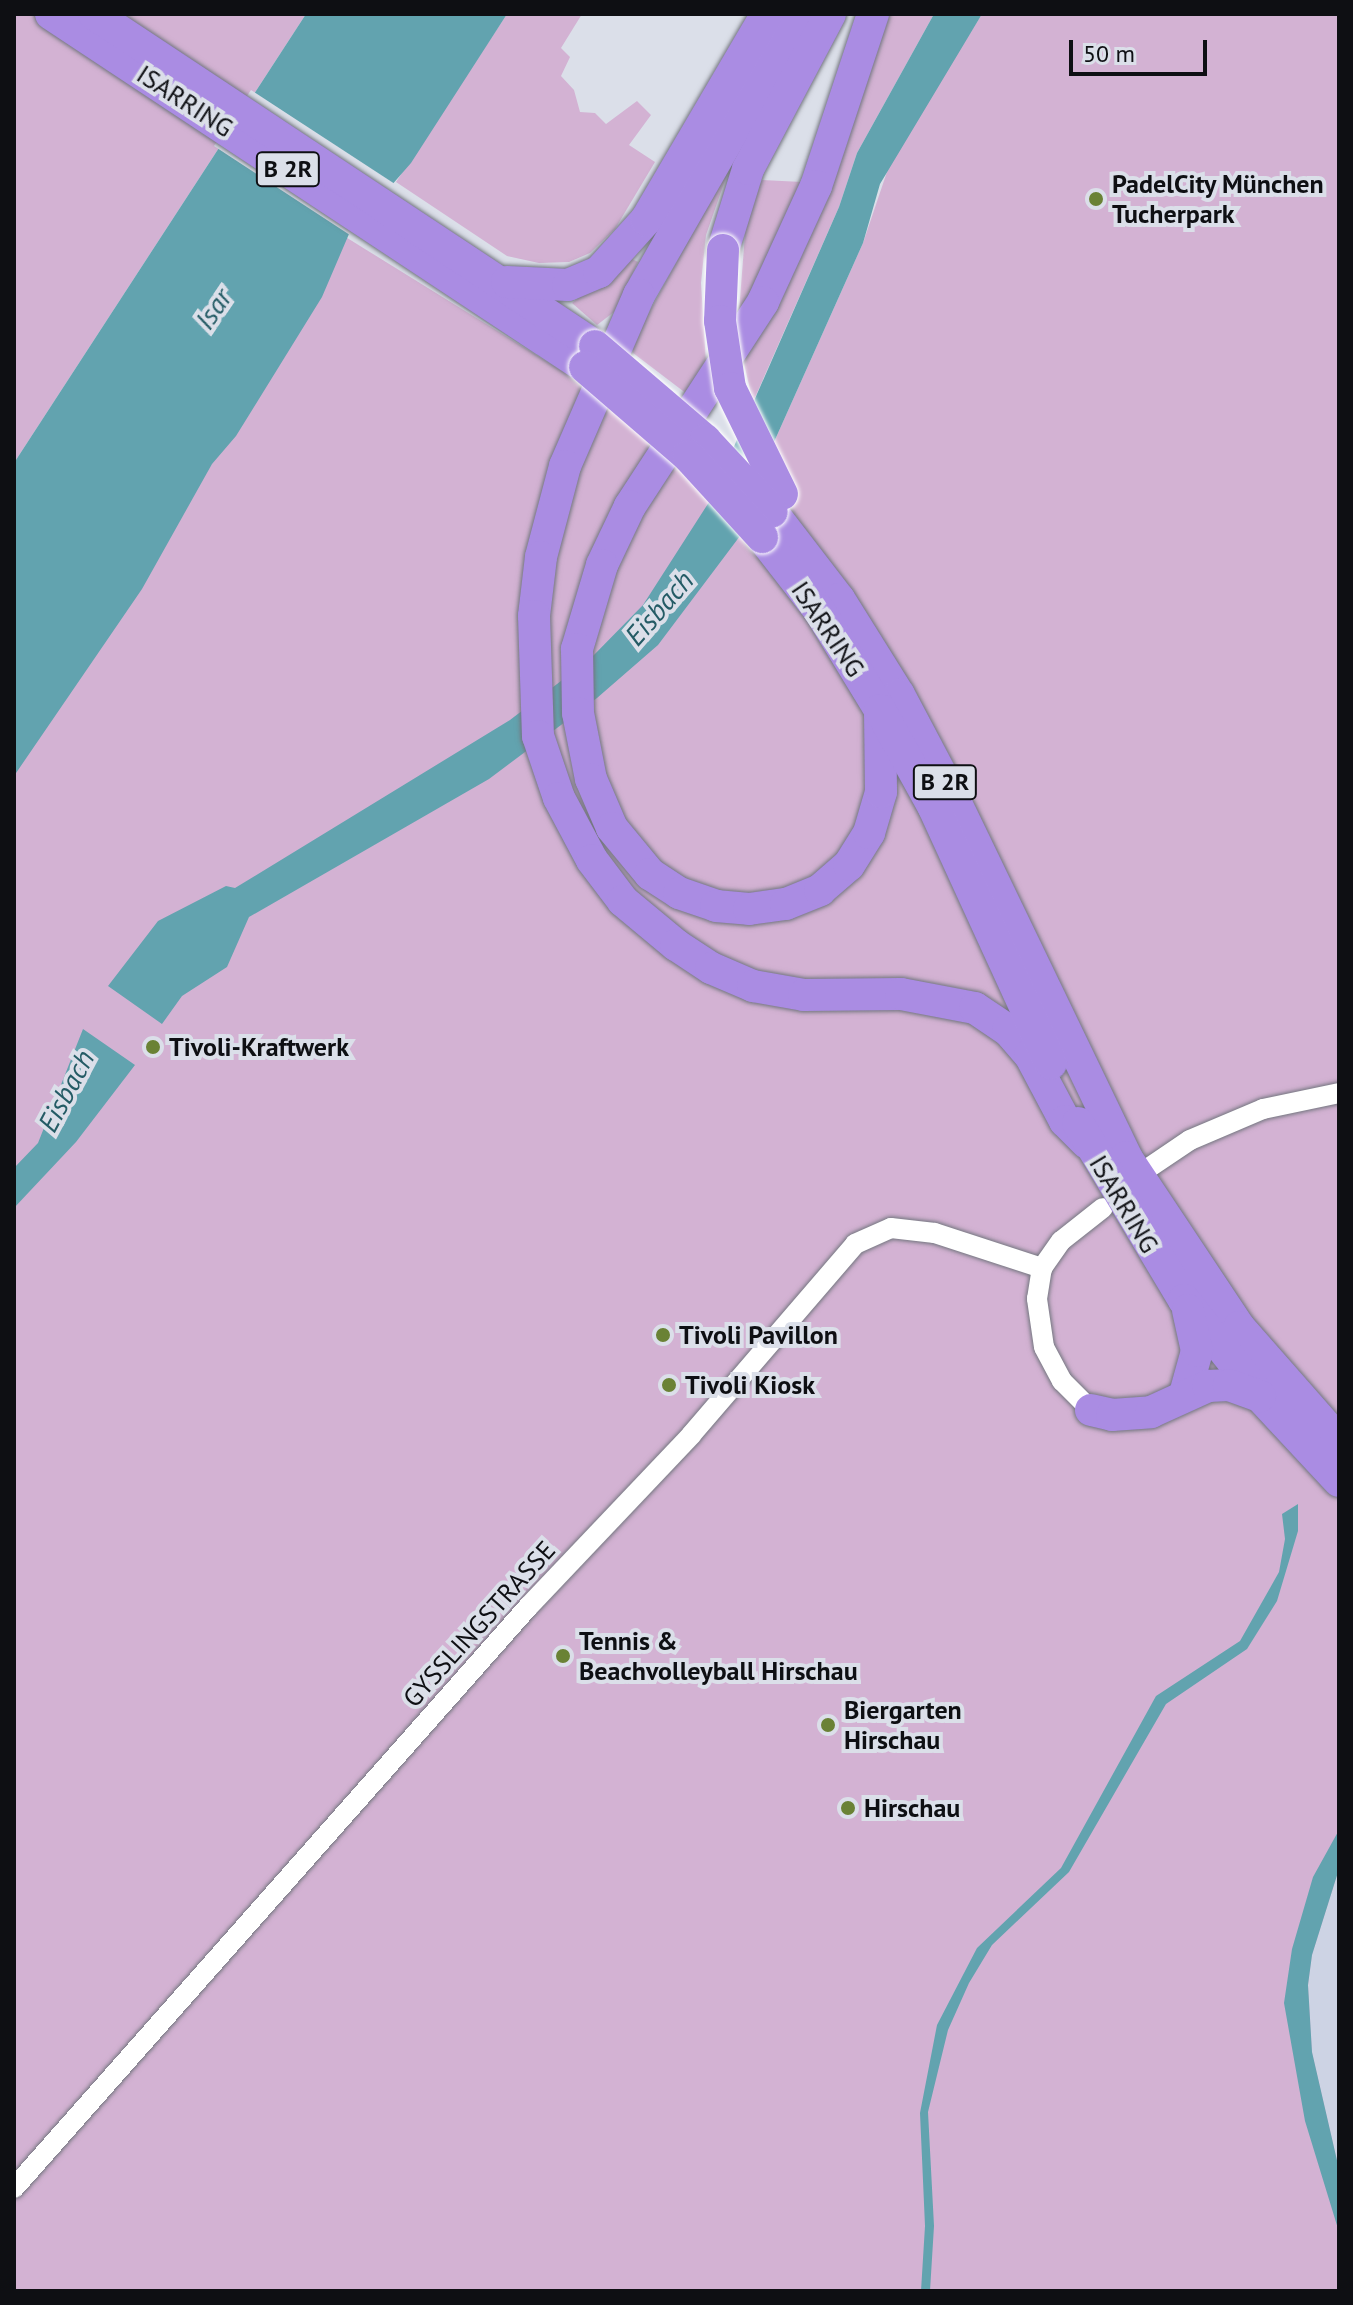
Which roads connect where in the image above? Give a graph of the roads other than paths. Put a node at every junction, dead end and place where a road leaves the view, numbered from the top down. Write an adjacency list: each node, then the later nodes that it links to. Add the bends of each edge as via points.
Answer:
1 (51, 14): 7 (highway, ISARRING / B 2R)
2 (94, 14): 7 (highway, ISARRING / B 2R)
3 (767, 14): 8 (highway, via 646,220 599,272 568,285)
4 (800, 14): 12 (highway, via 639,295 581,424 541,557 534,676 538,736 559,798 592,860 623,901 711,968 753,986 804,995 901,994 975,1008 1008,1030 1030,1055 1065,1121)
5 (830, 14): 9 (highway, bridge, via 748,169 723,250 720,321 730,388)
6 (873, 14): 10 (highway, via 816,186 763,302 630,506 602,565 577,649 578,713 591,779 612,828 650,874 679,893 716,906 786,904 820,890 849,865 869,833 881,792)
7 (141, 59): 8 (highway, ISARRING / B 2R)
8 (486, 280): 9 (highway, ISARRING / B 2R, bridge, via 705,440)
9 (772, 514): 10 (highway, ISARRING, via 819,610); 20 (highway, ISARRING / B 2R, via 866,640 954,799 1126,1157 1239,1327)
10 (880, 710): 12 (highway, ISARRING, via 934,808)
11 (1339, 1093): 13 (street, via 1263,1109 1190,1140)
12 (1087, 1143): 16 (highway, ISARRING)
13 (1150, 1167)
14 (1103, 1208): 15 (street, via 1061,1241)
15 (1042, 1268): 19 (street, via 1037,1299 1044,1347 1062,1381); 22 (street, GYSSLINGSTRASSE, via 935,1233 891,1228 855,1244 691,1435 529,1606)
16 (1184, 1300): 17 (highway, via 1197,1351); 18 (highway, ISARRING)
17 (1185, 1394): 18 (highway, via 1229,1385); 19 (highway, via 1151,1412 1112,1415)
18 (1260, 1396): 20 (highway, ISARRING)
19 (1091, 1410)
20 (1327, 1435): 21 (highway, ISARRING / B 2R)
21 (1339, 1481)
22 (14, 2188)

